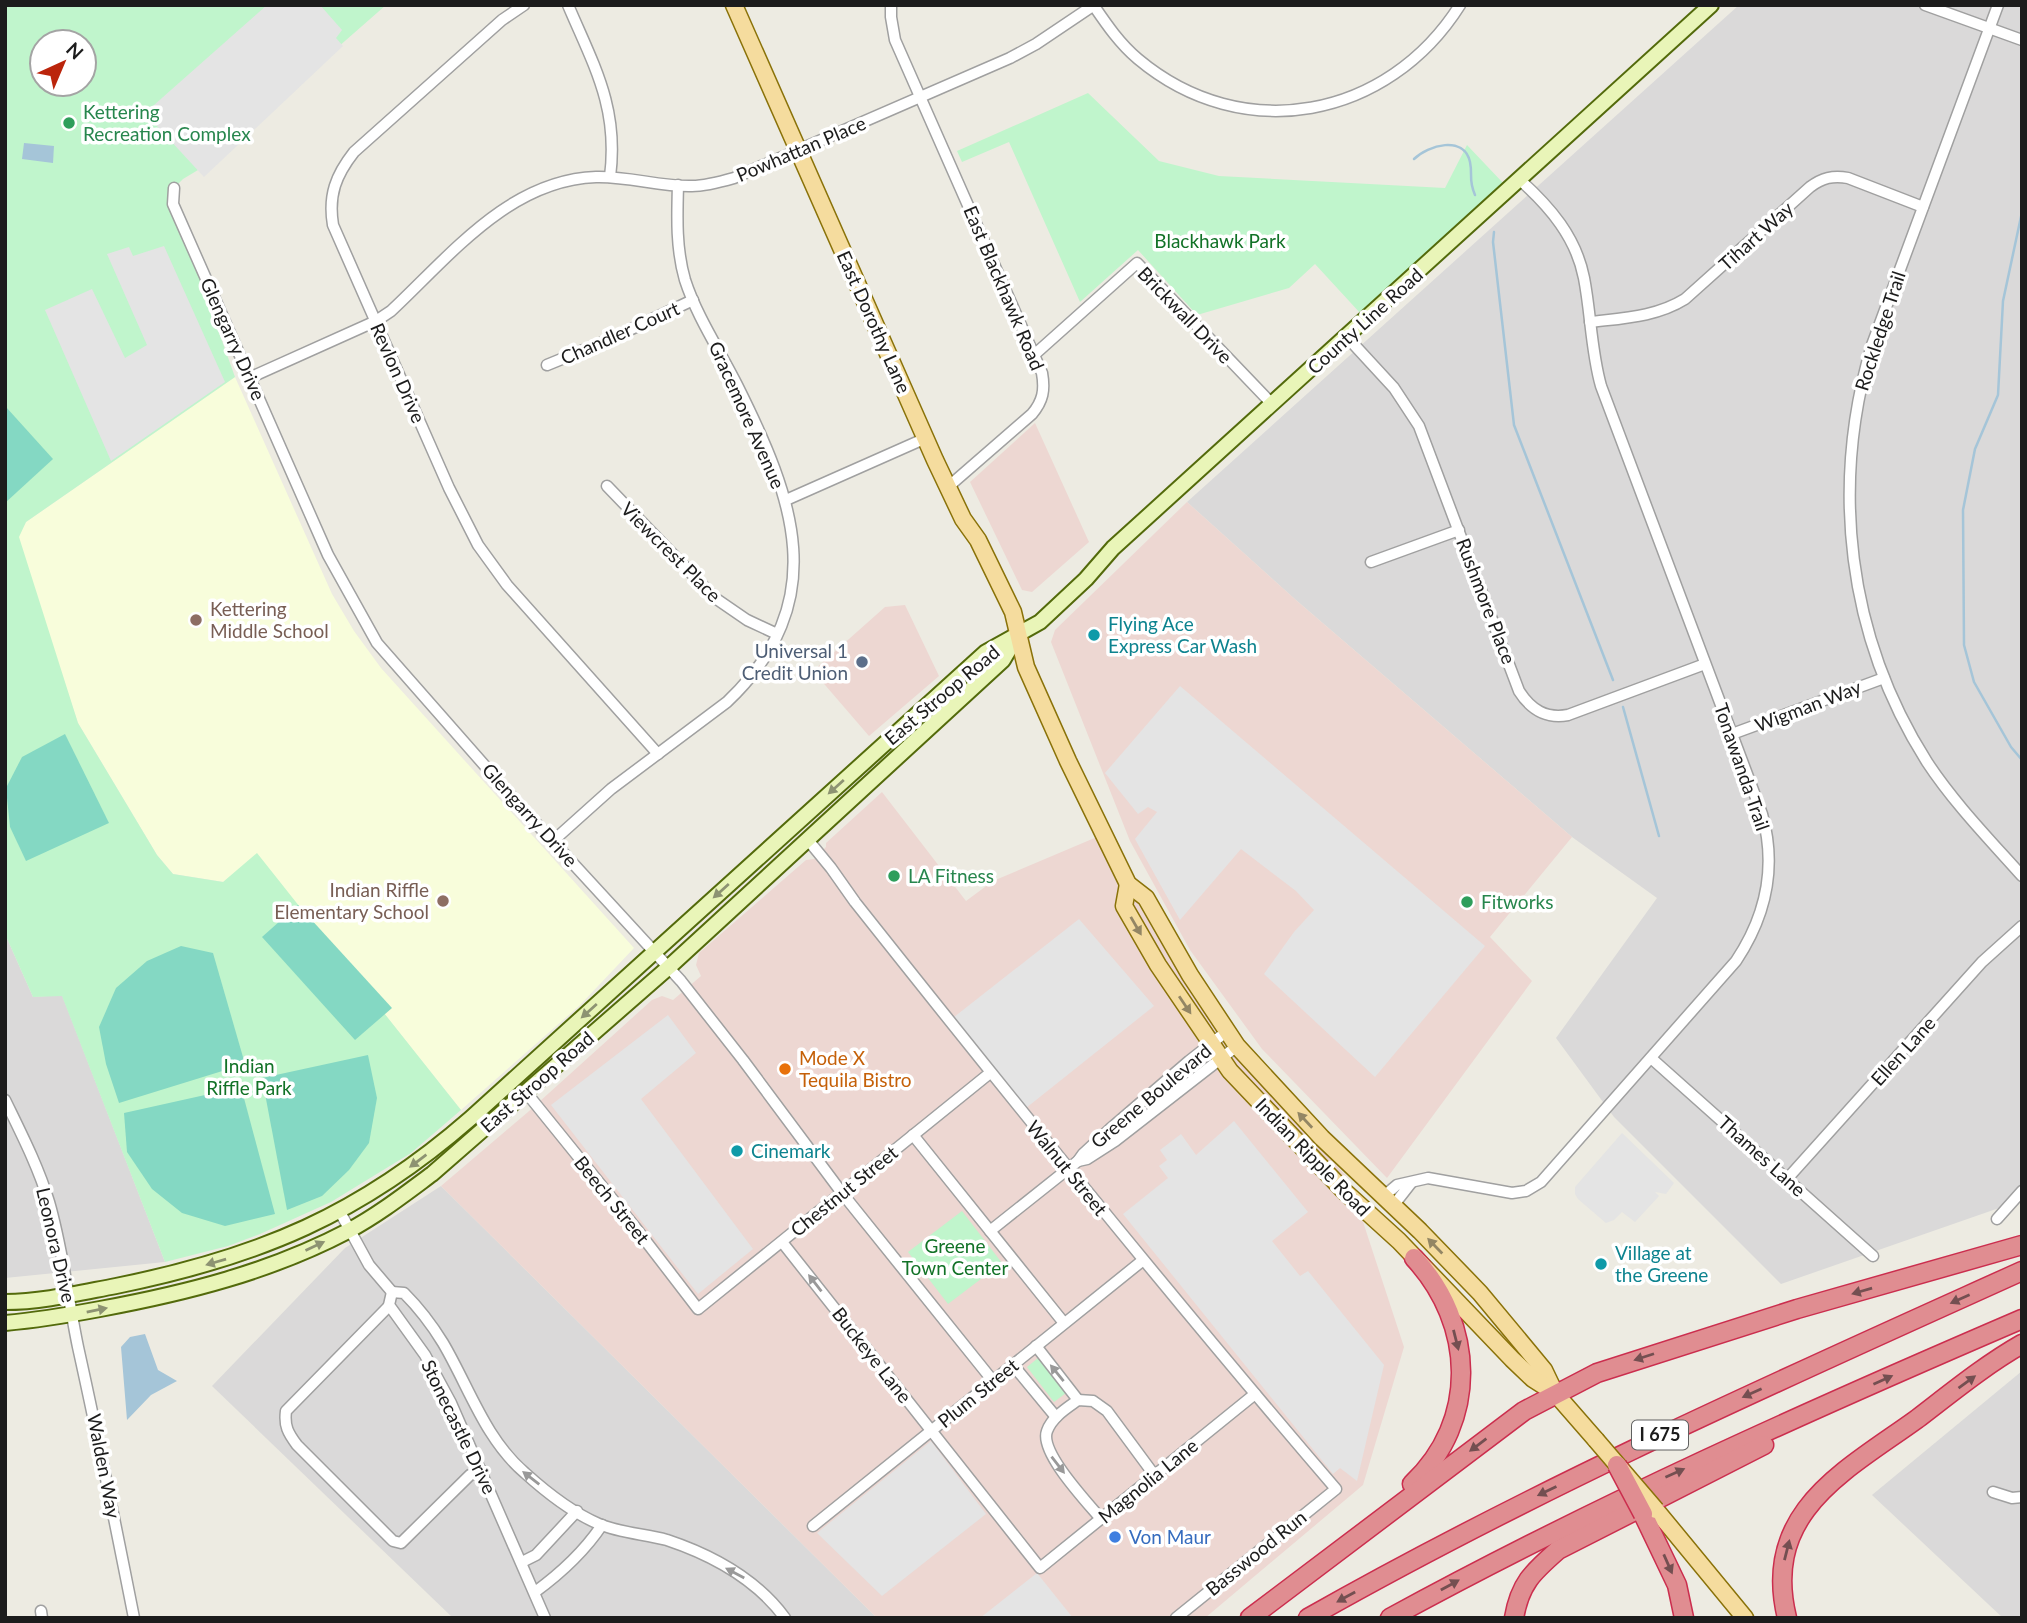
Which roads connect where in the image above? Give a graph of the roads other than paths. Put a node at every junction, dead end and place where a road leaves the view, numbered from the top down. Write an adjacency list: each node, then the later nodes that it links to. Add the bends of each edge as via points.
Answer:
1 (524, 5): 20 (street, Revlon Drive, via 354,152 337,177 331,202 333,225)
2 (568, 5): 14 (street, via 606,96 613,136)
3 (734, 5): 13 (main road, East Dorothy Lane)
4 (891, 5): 12 (street, East Blackhawk Road, via 895,40)
5 (1094, 5): 6 (street, via 1136,57 1173,83 1227,105 1272,111 1316,108 1376,87 1425,50); 12 (street, Powhattan Place, via 1019,53)
6 (1460, 5)
7 (1711, 5): 15 (main road, County Line Road)
8 (1925, 5): 10 (street)
9 (1998, 5): 10 (street, Rockledge Trail)
10 (1989, 29): 11 (street); 18 (street, Rockledge Trail)
11 (2022, 40)
12 (921, 98): 13 (street, Powhattan Place); 23 (street, East Blackhawk Road)
13 (798, 152): 16 (street, Powhattan Place, via 734,178); 27 (main road, East Dorothy Lane)
14 (610, 177): 16 (street, Powhattan Place); 20 (street, Powhattan Place, via 573,180 520,198 483,224)
15 (1520, 180): 21 (street, Tonawanda Trail, via 1554,214 1573,245 1584,278); 22 (main road, County Line Road)
16 (678, 185): 19 (street, Gracemore Avenue, via 679,252)
17 (174, 188): 25 (street, Glengarry Drive, via 173,204)
18 (1923, 207): 21 (street, Tihart Way, via 1848,178 1823,179 1672,307); 36 (street, Rockledge Trail, via 1865,368 1851,447 1854,573)
19 (693, 300): 24 (street, Chandler Court); 30 (street, Gracemore Avenue, via 743,397)
20 (376, 321): 25 (street, Powhattan Place); 40 (street, Revlon Drive, via 478,545 507,585)
21 (1590, 322): 35 (street, Tonawanda Trail, via 1601,386)
22 (1347, 337): 26 (main road, County Line Road); 31 (street, Rushmore Place, via 1412,414)
23 (1034, 355): 26 (street, Brickwall Drive, via 1137,262); 29 (street, East Blackhawk Road, via 1044,382 1040,404)
24 (547, 365)
25 (249, 378): 43 (street, Glengarry Drive, via 328,555 377,643)
26 (1272, 404): 34 (main road, County Line Road, via 1113,548 1040,622)
27 (926, 438): 29 (main road, East Dorothy Lane); 30 (street)
28 (607, 486): 33 (street, Viewcrest Place, via 715,598)
29 (948, 487): 34 (main road, East Dorothy Lane, via 1013,612)
30 (786, 500): 33 (street, Gracemore Avenue, via 794,568)
31 (1459, 530): 32 (street); 35 (street, Rushmore Place, via 1520,691 1538,711 1568,715)
32 (1371, 562)
33 (777, 634): 40 (street, Gracemore Avenue, via 740,689)
34 (1018, 635): 38 (main road, East Stroop Road, via 986,652); 39 (main road, East Stroop Road, via 1003,660); 45 (main road, Indian Ripple Road, via 1031,678)
35 (1705, 664): 37 (street, Tonawanda Trail)
36 (1884, 678): 37 (street, Wigman Way); 44 (street, Rockledge Trail, via 1939,779)
37 (1732, 734): 52 (street, Tonawanda Trail, via 1768,842 1762,909 1736,961)
38 (887, 741): 39 (main road, via 898,745); 41 (main road, via 885,754 874,764); 47 (main road, East Stroop Road, one-way to 47)
39 (913, 742): 41 (main road, East Stroop Road)
40 (658, 754): 43 (street, Gracemore Avenue)
41 (866, 787): 42 (main road, East Stroop Road)
42 (808, 840): 48 (main road, East Stroop Road); 54 (street, Walnut Street)
43 (553, 841): 47 (street, Glengarry Drive)
44 (2022, 876)
45 (1128, 884): 49 (main road, Indian Ripple Road, via 1146,898); 50 (main road, Indian Ripple Road, one-way to 50, via 1124,906)
46 (2022, 926): 60 (street, Ellen Lane, via 1982,962)
47 (654, 952): 48 (street, Glengarry Drive); 65 (main road, East Stroop Road, one-way to 65, via 444,1141)
48 (668, 967): 55 (main road, East Stroop Road); 63 (street, Glengarry Drive, via 719,1027)
49 (1226, 1032): 50 (street, Greene Boulevard); 51 (main road, Indian Ripple Road)
50 (1212, 1045): 53 (main road, Indian Ripple Road); 58 (street, Greene Boulevard)
51 (1237, 1046): 53 (street, Greene Boulevard); 64 (main road, Indian Ripple Road, one-way to 51)
52 (1651, 1058): 60 (street, Thames Lane); 64 (street, Tonawanda Trail, via 1533,1188 1512,1194 1428,1178 1411,1183)
53 (1222, 1059): 58 (street, Greene Boulevard, via 1115,1141); 61 (main road, Indian Ripple Road)
54 (990, 1073): 57 (street, Chestnut Street); 59 (street, Walnut Street)
55 (525, 1091): 67 (main road, East Stroop Road, via 432,1174); 79 (street, Beech Street)
56 (5, 1100): 76 (street, Leonora Drive, via 43,1182)
57 (913, 1135): 63 (street, Chestnut Street); 68 (street)
58 (1078, 1161): 59 (street, Greene Boulevard)
59 (1068, 1170): 68 (street, Greene Boulevard); 73 (street, Walnut Street)
60 (1787, 1179): 71 (street, Thames Lane)
61 (1344, 1191): 64 (main road, via 1359,1193 1376,1210); 72 (main road, Indian Ripple Road)
62 (2022, 1191): 66 (street)
63 (842, 1193): 69 (street, Chestnut Street); 87 (street, Glengarry Drive)
64 (1388, 1201): 88 (main road, Indian Ripple Road, one-way to 64, via 1544,1370 1480,1293)
65 (340, 1212): 67 (street); 76 (main road, East Stroop Road, one-way to 76, via 227,1259)
66 (1997, 1219)
67 (349, 1230): 75 (street, via 369,1265); 80 (main road, East Stroop Road, one-way to 67, via 242,1276)
68 (990, 1231): 83 (street)
69 (782, 1242): 79 (street, Chestnut Street); 93 (street, Buckeye Lane, one-way to 69)
70 (2022, 1245): 88 (highway, one-way to 88, via 1682,1344 1597,1373)
71 (1873, 1256)
72 (1414, 1258): 88 (main road, Indian Ripple Road, via 1512,1359); 106 (highway, one-way to 106, via 1437,1291 1454,1330 1461,1375 1456,1415 1445,1443 1421,1475)
73 (1142, 1261): 83 (street, Plum Street); 89 (street, Walnut Street)
74 (2022, 1271): 114 (highway, I 675, one-way to 114, via 1492,1517)
75 (392, 1292): 78 (street); 100 (street, one-way to 75, via 525,1474 491,1436 434,1329 404,1293)
76 (68, 1295): 77 (main road, East Stroop Road); 80 (street, Leonora Drive)
77 (5, 1302)
78 (389, 1306): 95 (street, Stonecastle Drive, via 425,1355); 95 (street, via 286,1411 289,1434 393,1541 401,1542 470,1475)
79 (698, 1310)
80 (72, 1315): 82 (main road, East Stroop Road); 109 (street, Walden Way)
81 (2022, 1319): 91 (highway, I 675, one-way to 81)
82 (5, 1322)
83 (1064, 1324): 85 (street, Plum Street)
84 (2022, 1344): 119 (highway, one-way to 84, via 1782,1580 1786,1548 1810,1502 1838,1476)
85 (1036, 1346): 86 (street, Plum Street); 90 (street, one-way to 85)
86 (1013, 1365): 87 (street, Plum Street); 92 (street)
87 (993, 1381): 93 (street, Plum Street)
88 (1555, 1393): 94 (main road, Indian Ripple Road, bridge); 106 (highway, one-way to 106, via 1524,1411)
89 (1255, 1394): 96 (street, Magnolia Lane); 97 (street, Walnut Street)
90 (1079, 1400): 92 (street); 96 (street, via 1093,1401 1107,1411)
91 (1830, 1403): 115 (highway, I 675, one-way to 91, via 1608,1504); 116 (highway, via 1754,1451 1559,1550 1532,1572 1521,1589)
92 (1056, 1417): 102 (street, one-way to 102, via 1045,1437 1050,1455)
93 (931, 1431): 104 (street, Plum Street); 107 (street, Buckeye Lane)
94 (1618, 1465): 101 (highway, bridge)
95 (481, 1470): 105 (street, Stonecastle Drive)
96 (1155, 1476): 102 (street, Magnolia Lane)
97 (1335, 1489): 112 (street, Basswood Run)
98 (1993, 1492): 99 (street)
99 (2022, 1497)
100 (577, 1511): 103 (street); 105 (street, via 536,1555)
101 (1649, 1512): 117 (highway, one-way to 117, via 1677,1584); 118 (main road)
102 (1101, 1519): 107 (street, Magnolia Lane)
103 (602, 1525): 108 (street, via 563,1570); 111 (street, one-way to 103, via 751,1581 703,1555)
104 (813, 1526)
105 (523, 1562): 108 (street, Stonecastle Drive)
106 (1322, 1562): 113 (highway)
107 (1040, 1568)
108 (535, 1591): 110 (street, Stonecastle Drive)
109 (134, 1618)
110 (545, 1618)
111 (786, 1618)
112 (1177, 1618)
113 (1250, 1618)
114 (1308, 1618)
115 (1390, 1618)
116 (1514, 1618)
117 (1684, 1618)
118 (1745, 1618)
119 (1787, 1618)

